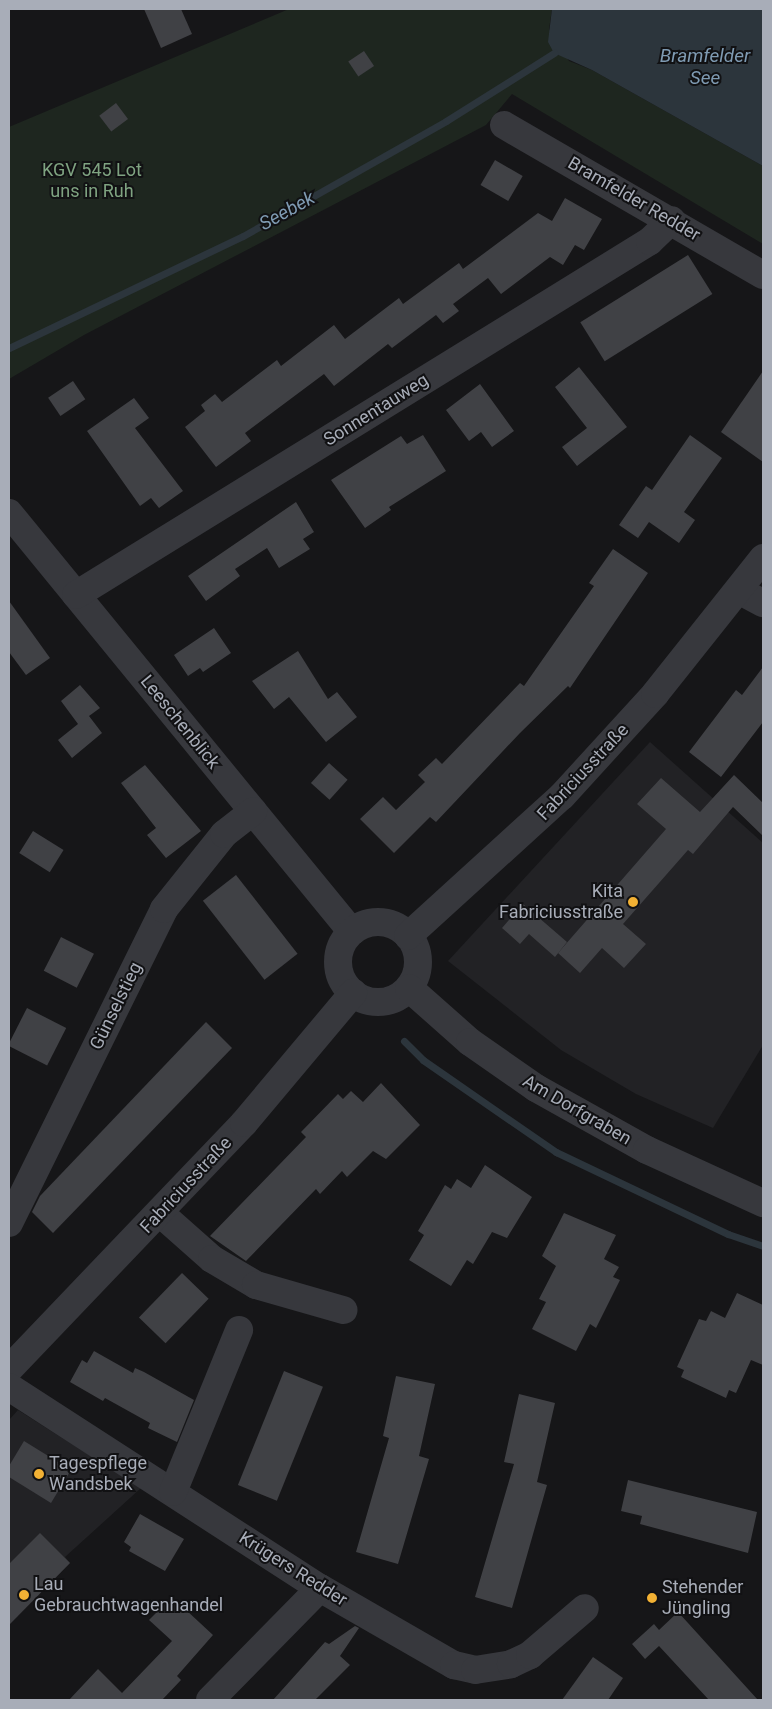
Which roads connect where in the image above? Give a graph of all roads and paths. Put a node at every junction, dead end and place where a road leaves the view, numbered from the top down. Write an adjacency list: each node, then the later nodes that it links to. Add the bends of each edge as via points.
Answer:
1 (504, 125): 2 (street, Bramfelder Redder)
2 (672, 220): 3 (street, Bramfelder Redder); 6 (street, Sonnentauweg, via 650,241)
3 (763, 274)
4 (9, 512): 6 (street, Leeschenblick)
5 (763, 558): 7 (street, Fabriciusstraße)
6 (76, 595): 8 (street, Leeschenblick)
7 (752, 597): 10 (street, Fabriciusstraße, via 655,694 542,818)
8 (253, 811): 9 (street, Leeschenblick); 15 (street, Günselstieg, via 224,834 164,909)
9 (352, 932): 10 (street, via 376,922 389,923); 12 (street, via 342,946 339,963 340,974)
10 (408, 936): 11 (street, via 419,964)
11 (409, 988): 12 (street, via 394,998 376,1002); 13 (street, Am Dorfgraben, via 470,1042 536,1088 647,1150)
12 (353, 993): 14 (street, Fabriciusstraße, via 244,1123)
13 (763, 1203)
14 (160, 1213): 16 (street, via 212,1259 256,1285); 18 (street, Fabriciusstraße)
15 (9, 1223)
16 (343, 1310)
17 (240, 1330): 20 (street)
18 (9, 1369)
19 (9, 1387): 20 (street, Krügers Redder)
20 (173, 1492): 21 (street, Krügers Redder)
21 (320, 1588): 22 (street, Krügers Redder, via 454,1666 475,1670 511,1664 530,1655); 23 (street)
22 (585, 1608)
23 (210, 1700)

